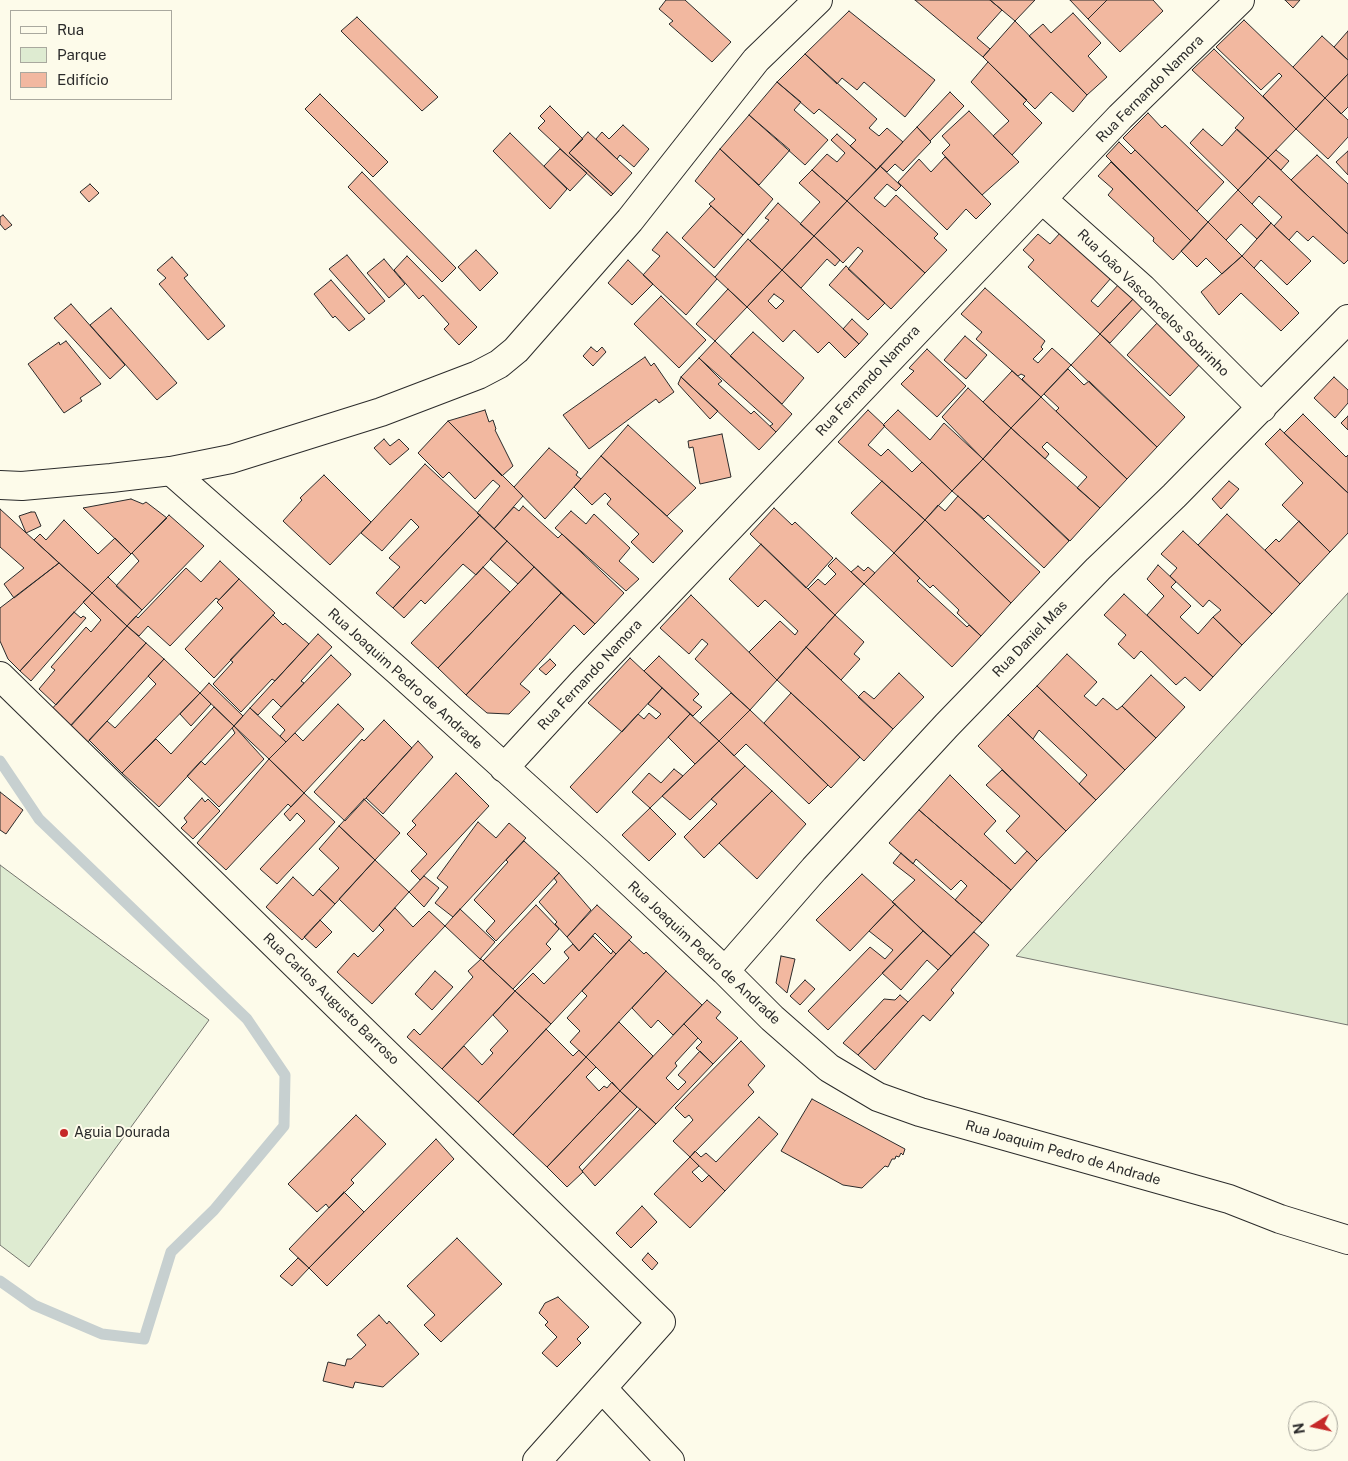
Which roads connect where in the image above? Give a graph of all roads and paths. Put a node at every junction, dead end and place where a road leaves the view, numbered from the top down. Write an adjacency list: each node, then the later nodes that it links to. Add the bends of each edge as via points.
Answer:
1 (818, 0): 6 (street, via 756,60 630,220 516,350 499,364 381,412 231,459)
2 (1240, 0): 3 (street, Rua Fernando Namora, via 1120,117)
3 (1043, 200): 5 (street, Rua João Vasconcelos Sobrinho, via 1143,289); 9 (street, Rua Fernando Namora, via 915,331)
4 (1348, 318): 5 (street, Rua Daniel Mas)
5 (1262, 408): 10 (street, Rua Daniel Mas, via 1098,569 947,725)
6 (171, 471): 7 (street, via 71,483); 9 (street, Rua Joaquim Pedro de Andrade)
7 (0, 484)
8 (0, 676): 12 (street, Rua Carlos Augusto Barroso, via 661,1322)
9 (504, 768): 10 (street, Rua Joaquim Pedro de Andrade)
10 (725, 971): 11 (street, Rua Joaquim Pedro de Andrade, via 829,1068 878,1097 929,1115 1229,1200)
11 (1348, 1240)
12 (602, 1388): 13 (street); 14 (street)
13 (538, 1461)
14 (670, 1461)

